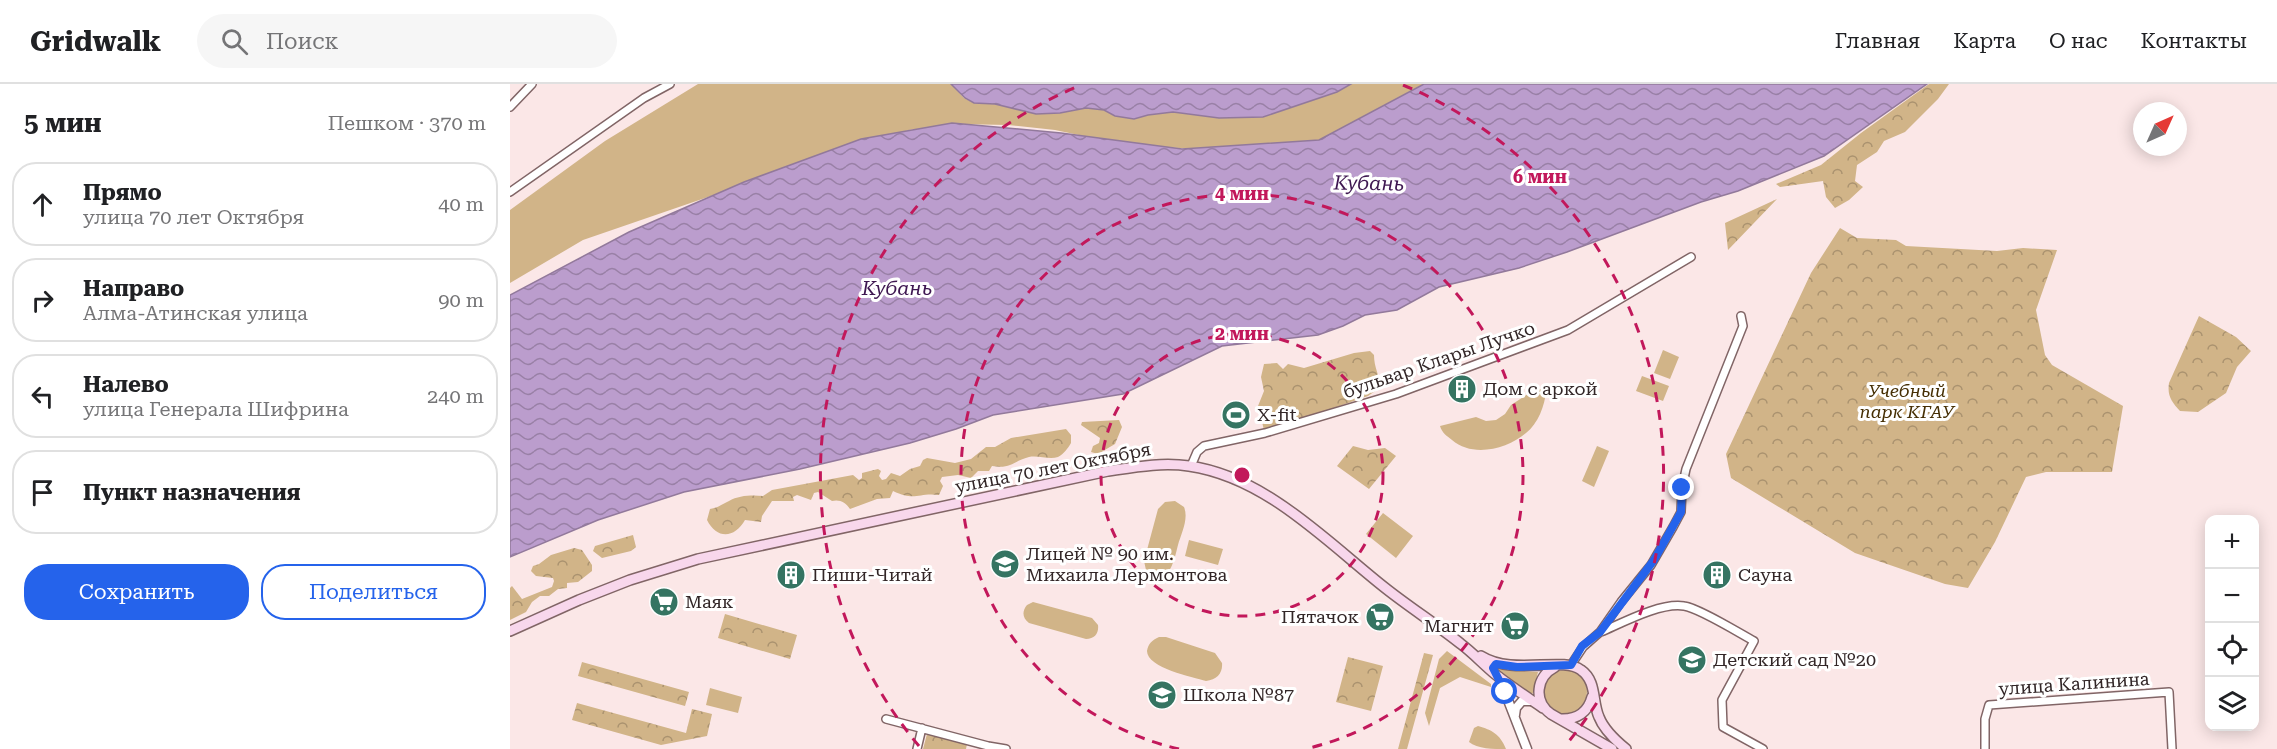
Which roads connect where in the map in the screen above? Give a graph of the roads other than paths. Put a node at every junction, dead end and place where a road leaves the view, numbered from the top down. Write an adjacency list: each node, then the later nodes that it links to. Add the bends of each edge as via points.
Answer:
1 (532, 84): 3 (street)
2 (670, 84): 4 (street)
3 (510, 107)
4 (510, 192)
5 (1691, 257): 7 (street, бульвар Клары Лучко, via 1568,330 1396,394 1265,434 1204,446)
6 (1741, 316): 9 (street, via 1743,326 1686,469 1681,512 1651,565)
7 (1191, 466): 8 (main road, улица 70 лет Октября, via 1163,464 1108,471 698,559 630,580); 10 (main road, улица 70 лет Октября, via 1262,492)
8 (510, 631)
9 (1600, 632): 13 (street, via 1582,646); 28 (street, via 1654,611 1682,605 1754,641 1722,700 1721,716 1723,727)
10 (1461, 644): 11 (main road); 14 (main road, улица 70 лет Октября)
11 (1498, 664): 12 (main road); 14 (main road, via 1493,668)
12 (1560, 665): 13 (main road); 17 (main road, via 1548,671 1541,682)
13 (1571, 665): 15 (main road, via 1585,673)
14 (1497, 676): 16 (main road, улица 70 лет Октября); 18 (street)
15 (1593, 688): 19 (main road, via 1591,702 1583,713); 27 (main road, via 1600,721)
16 (1534, 701): 17 (main road, улица 70 лет Октября); 18 (street, via 1522,701)
17 (1543, 708): 19 (main road)
18 (1515, 715): 25 (street)
19 (1558, 718): 26 (main road)
20 (886, 719): 21 (street)
21 (922, 728): 22 (street); 23 (street)
22 (970, 745): 24 (street)
23 (917, 749)
24 (1006, 749)
25 (1527, 749)
26 (1612, 749)
27 (1626, 749)
28 (1763, 749)
29 (1985, 749): 30 (street, улица Калинина, via 1989,705 2169,692)
30 (2172, 749)

